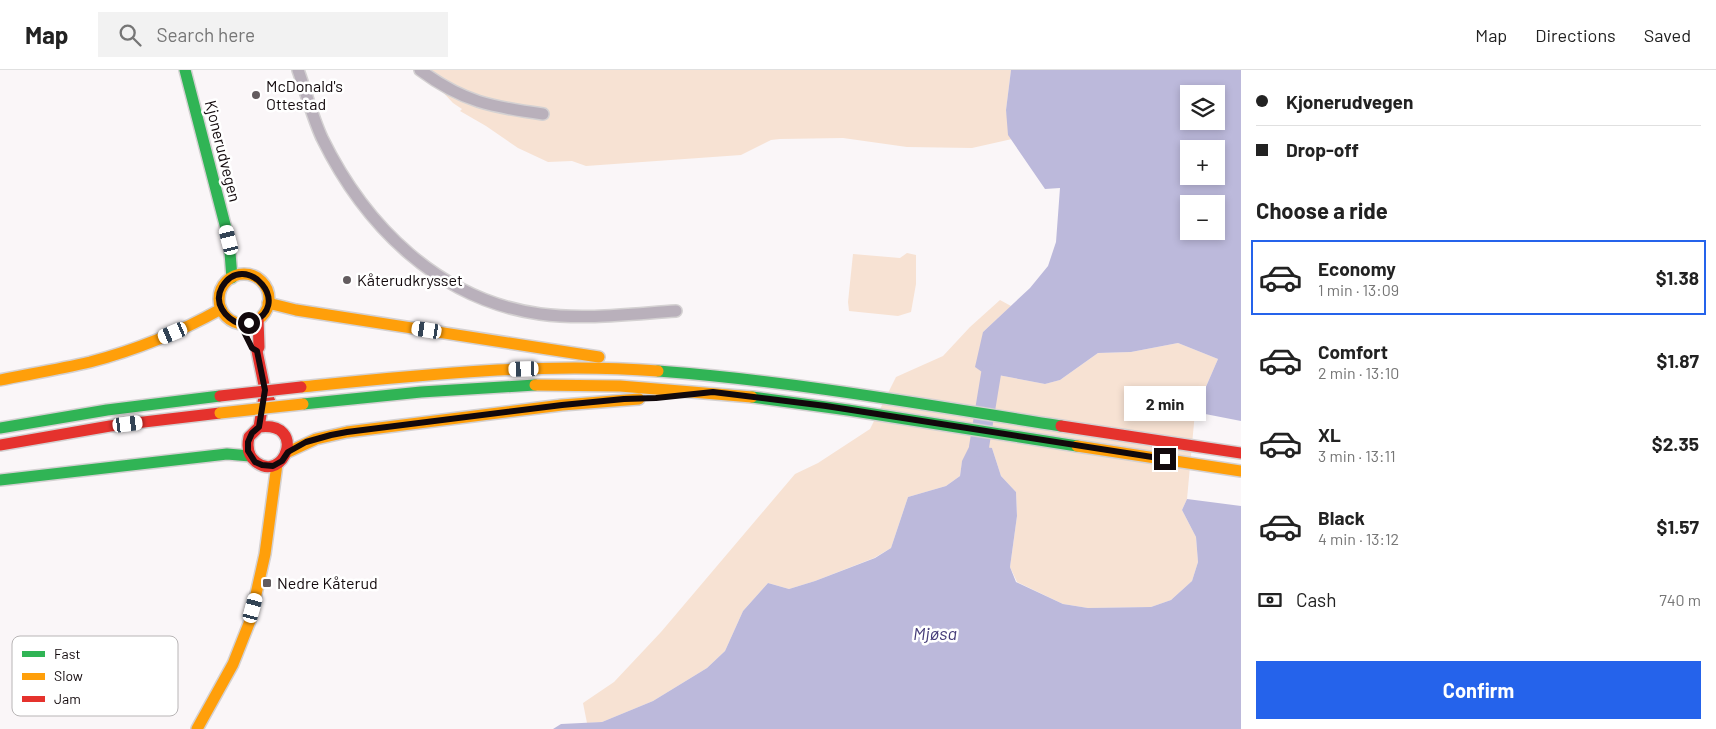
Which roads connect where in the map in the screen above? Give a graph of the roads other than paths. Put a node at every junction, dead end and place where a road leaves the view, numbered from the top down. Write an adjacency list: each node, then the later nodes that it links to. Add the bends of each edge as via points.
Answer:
1 (185, 70): 5 (main road, Kjonerudvegen)
2 (298, 70): 10 (street, via 322,136 342,175 380,225 422,266 465,291 539,314 610,316)
3 (420, 70): 4 (street, via 443,86 477,102)
4 (543, 114)
5 (229, 240): 6 (main road, Kjonerudvegen); 7 (main road, Kjonerudvegen)
6 (245, 275): 7 (main road); 8 (main road, via 254,277 264,286)
7 (232, 278): 9 (main road, via 222,288)
8 (268, 303): 11 (main road); 14 (main road)
9 (221, 309): 12 (main road, via 232,321); 15 (main road, via 173,333 118,354)
10 (676, 311)
11 (258, 319): 12 (main road); 13 (main road)
12 (240, 324): 13 (main road, via 252,348)
13 (257, 351): 16 (main road)
14 (708, 376): 19 (main road, bridge, via 616,369 446,373 220,396); 23 (main road, via 816,388)
15 (0, 380)
16 (265, 390): 18 (main road); 20 (main road)
17 (713, 392): 21 (main road, bridge, via 619,386 472,387 110,426); 22 (main road, via 585,402 347,432 313,440); 27 (main road, via 826,406)
18 (259, 427): 20 (main road, via 269,425); 24 (main road, via 249,437)
19 (0, 428)
20 (278, 428): 22 (main road, via 287,438)
21 (0, 445)
22 (288, 452): 25 (main road)
23 (1241, 453)
24 (250, 456): 26 (main road); 28 (main road, via 227,454)
25 (277, 464): 26 (main road); 29 (main road)
26 (262, 465): 29 (main road)
27 (1241, 471)
28 (0, 480)
29 (269, 514): 30 (main road, via 262,569 250,621 233,664)
30 (197, 729)

